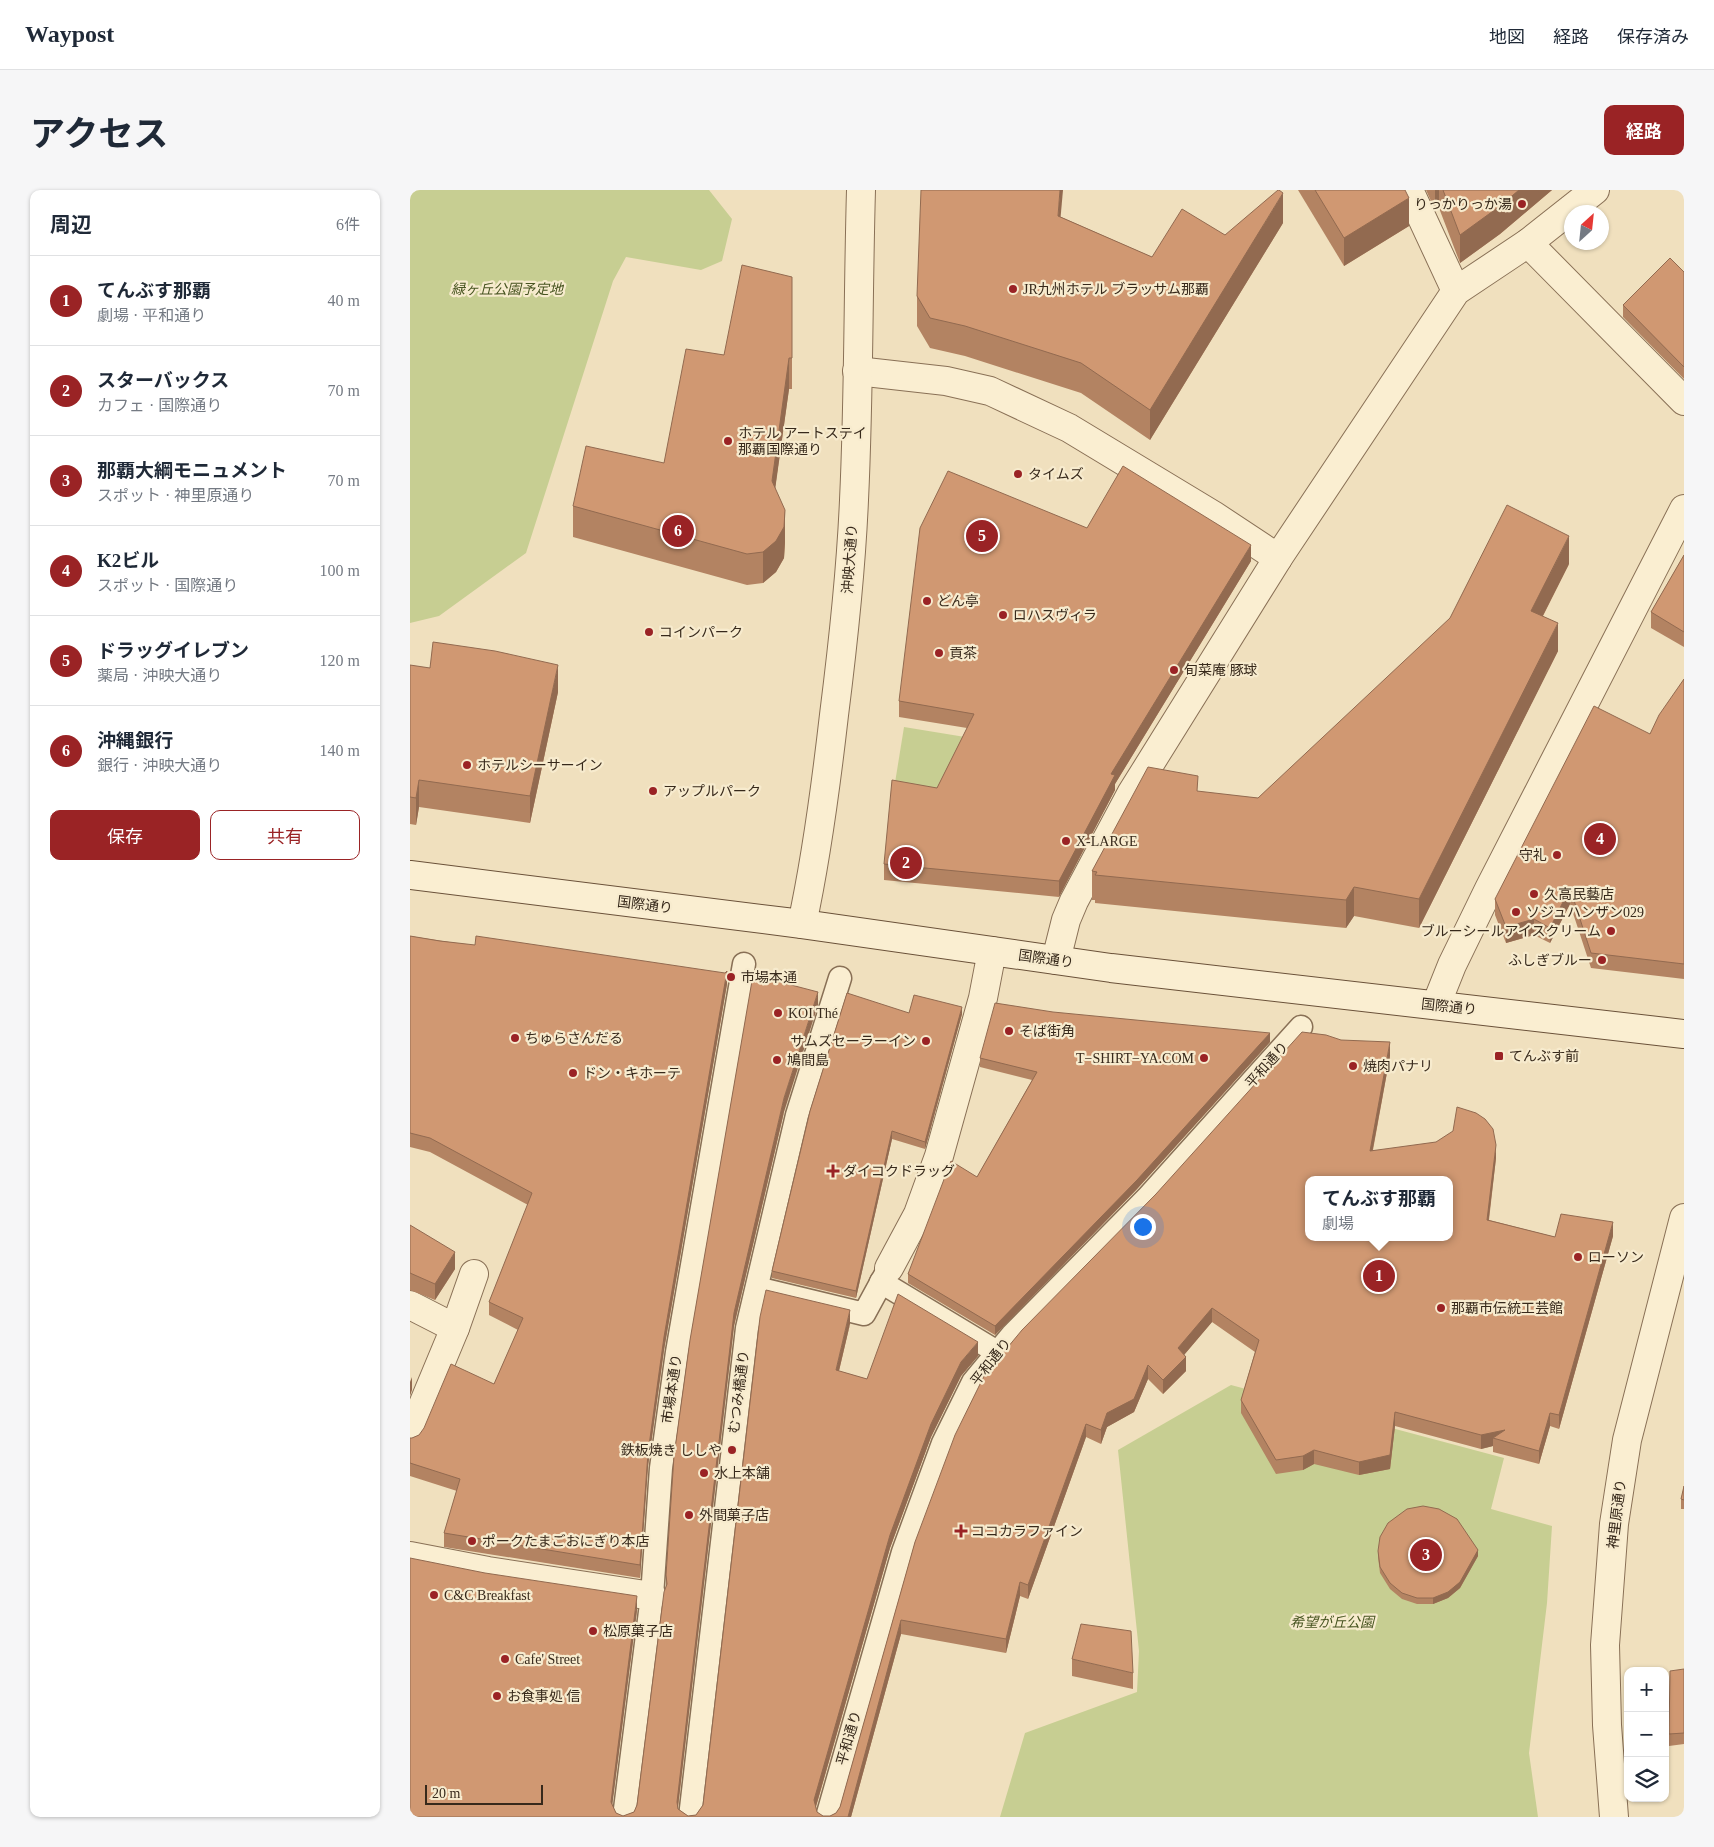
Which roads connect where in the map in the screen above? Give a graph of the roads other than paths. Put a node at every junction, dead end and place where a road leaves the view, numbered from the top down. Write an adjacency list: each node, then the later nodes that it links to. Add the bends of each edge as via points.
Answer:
1 (861, 190): 6 (street, 沖映大通り)
2 (1409, 190): 5 (street)
3 (1595, 190): 4 (street)
4 (1528, 243): 5 (street); 7 (street)
5 (1456, 291): 9 (street)
6 (857, 371): 9 (street, via 946,381 990,391 1069,428); 11 (street, 沖映大通り, via 854,500 844,640 816,855)
7 (1684, 401)
8 (1684, 509): 16 (street, via 1489,889)
9 (1278, 558): 13 (street, via 1131,794 1074,901)
10 (410, 875): 11 (street, 国際通り)
11 (802, 924): 12 (street, 国際通り)
12 (992, 951): 13 (street, 国際通り); 21 (street, via 983,998 939,1156 918,1214)
13 (1056, 960): 16 (street, 国際通り)
14 (744, 964): 28 (street, 市場本通り, via 677,1352 661,1468)
15 (840, 978): 22 (street, むつみ橋通り, via 797,1115)
16 (1436, 1005): 18 (street, 国際通り)
17 (1302, 1027): 25 (street, 平和通り, via 1147,1198)
18 (1684, 1034)
19 (1684, 1218): 32 (street, 神里原通り, via 1627,1440 1614,1524 1605,1645)
20 (474, 1274): 24 (street)
21 (885, 1275): 22 (street, via 864,1314); 25 (street)
22 (757, 1288): 30 (street, むつみ橋通り, via 747,1328)
23 (410, 1305): 24 (street)
24 (455, 1328): 26 (street)
25 (997, 1352): 31 (street, 平和通り, via 973,1382 943,1442 903,1552)
26 (410, 1436)
27 (410, 1556): 28 (street)
28 (652, 1596): 29 (street, 市場本通り)
29 (624, 1817)
30 (690, 1817)
31 (827, 1817)
32 (1614, 1817)

